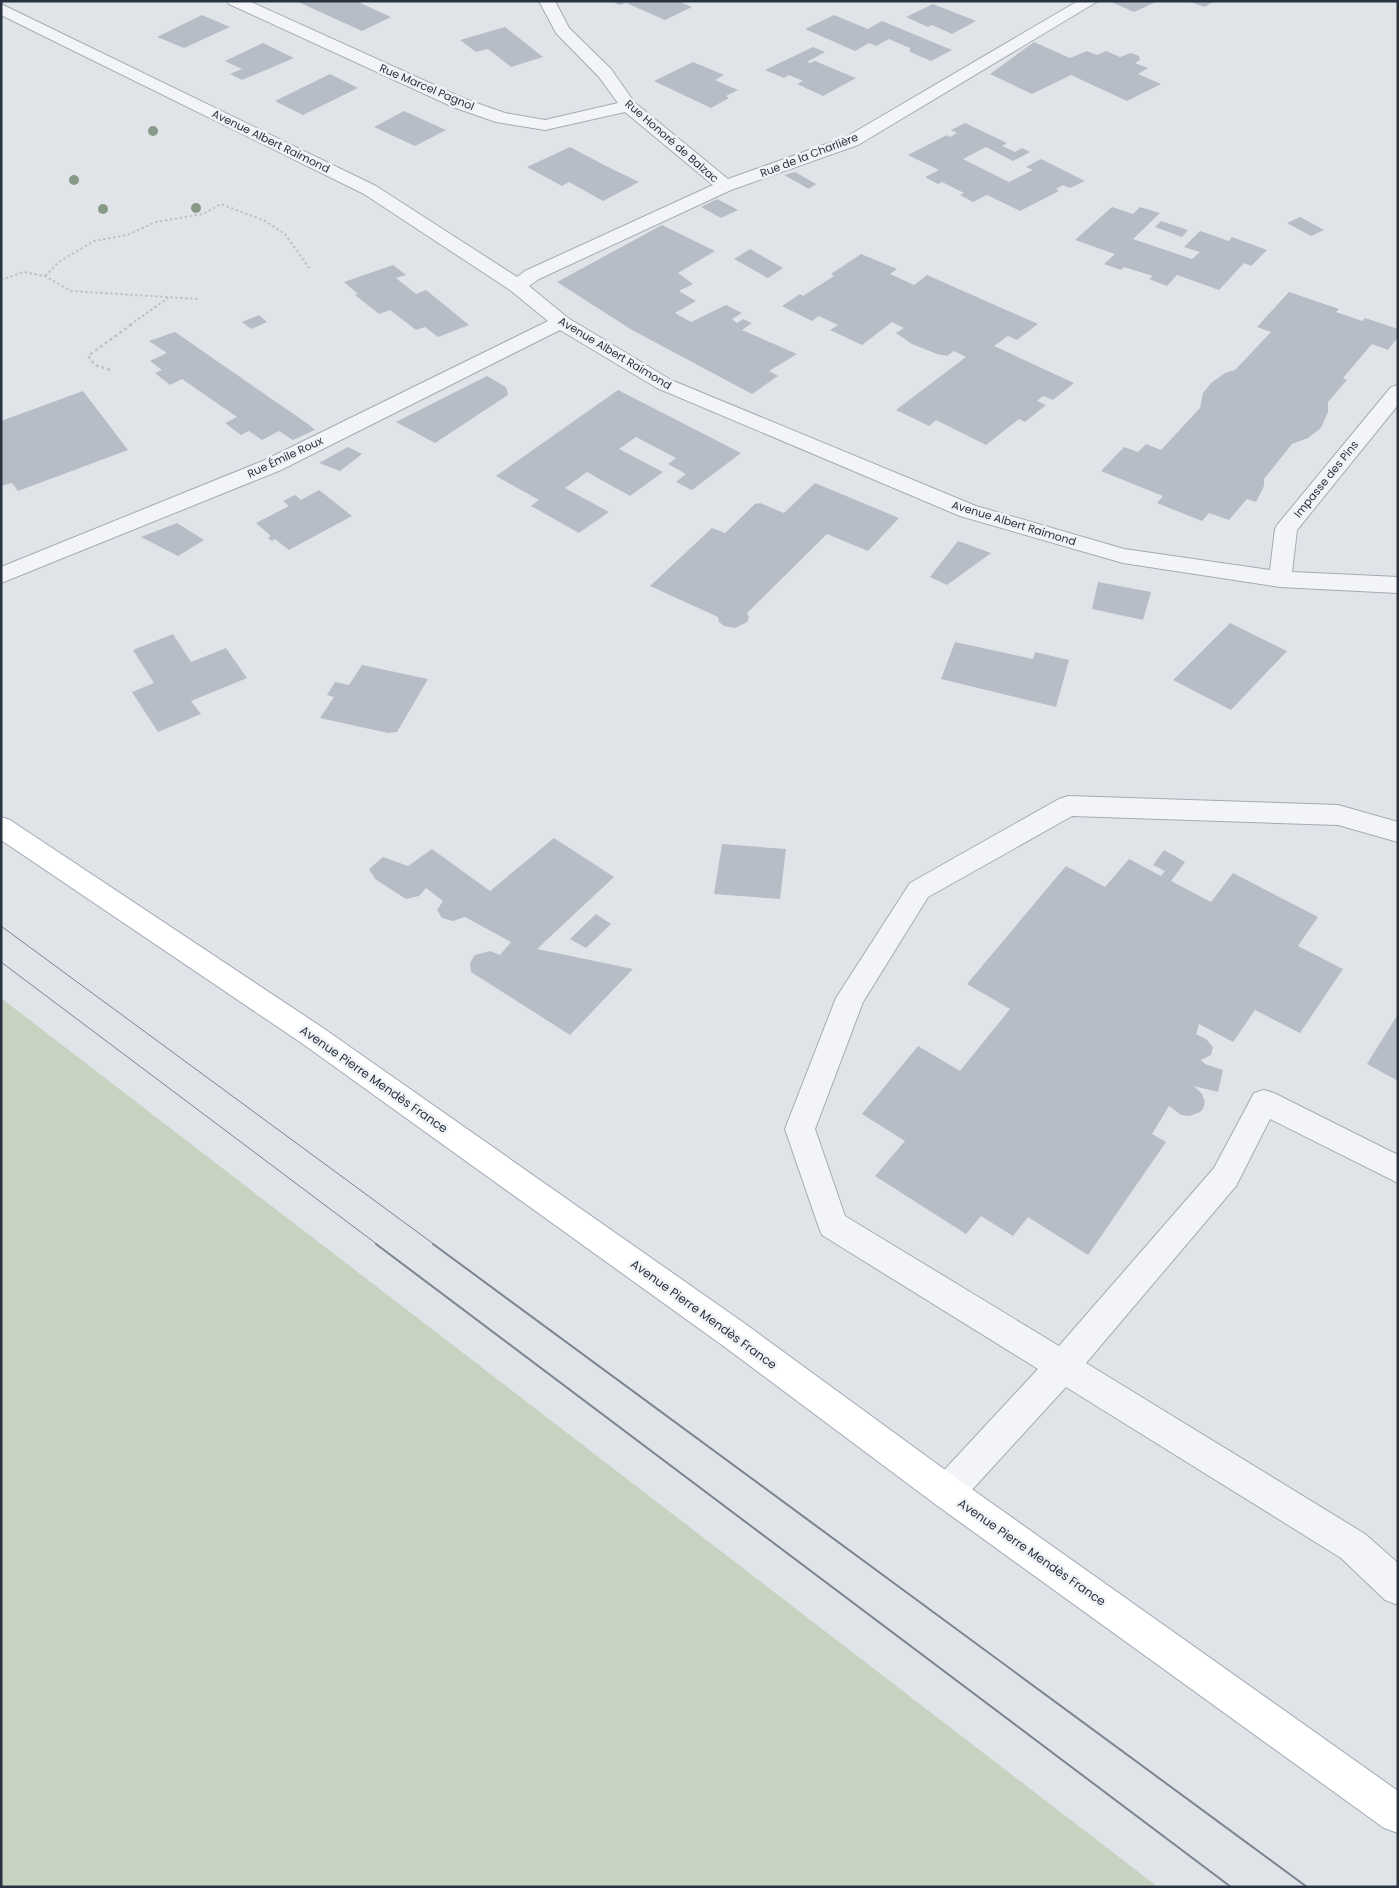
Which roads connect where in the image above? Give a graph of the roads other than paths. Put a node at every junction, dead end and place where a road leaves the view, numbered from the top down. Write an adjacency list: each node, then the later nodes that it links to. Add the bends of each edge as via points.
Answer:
1 (235, 1): 5 (street, Rue Marcel Pagnol, via 459,103 502,118 545,125)
2 (547, 1): 5 (street, Rue Honoré de Balzac, via 562,30 605,73)
3 (1090, 1): 6 (street, Rue de la Charlière, via 852,141)
4 (1, 9): 7 (street, Avenue Albert Raimond, via 370,190)
5 (628, 106): 6 (street, Rue Honoré de Balzac)
6 (725, 186): 7 (street, Rue de la Charlière, via 532,275)
7 (517, 286): 8 (street, Avenue Albert Raimond)
8 (561, 322): 10 (street, Rue Émile Roux, via 273,465); 11 (street, Avenue Albert Raimond, via 664,384 968,511 1123,556)
9 (1398, 391): 11 (street, Impasse des Pins, via 1286,529)
10 (1, 576)
11 (1280, 579): 12 (street, Avenue Albert Raimond)
12 (1398, 585)
13 (1, 827): 17 (main road, Avenue Pierre Mendès France, via 313,1036 741,1340)
14 (1398, 832): 16 (street, via 1338,815 1068,806 918,890 850,998 800,1129 833,1225)
15 (1398, 1170): 16 (street, via 1264,1102 1225,1177)
16 (1062, 1367): 17 (street); 18 (street, via 1353,1546)
17 (947, 1492): 19 (main road, Avenue Pierre Mendès France)
18 (1398, 1587)
19 (1398, 1814)

